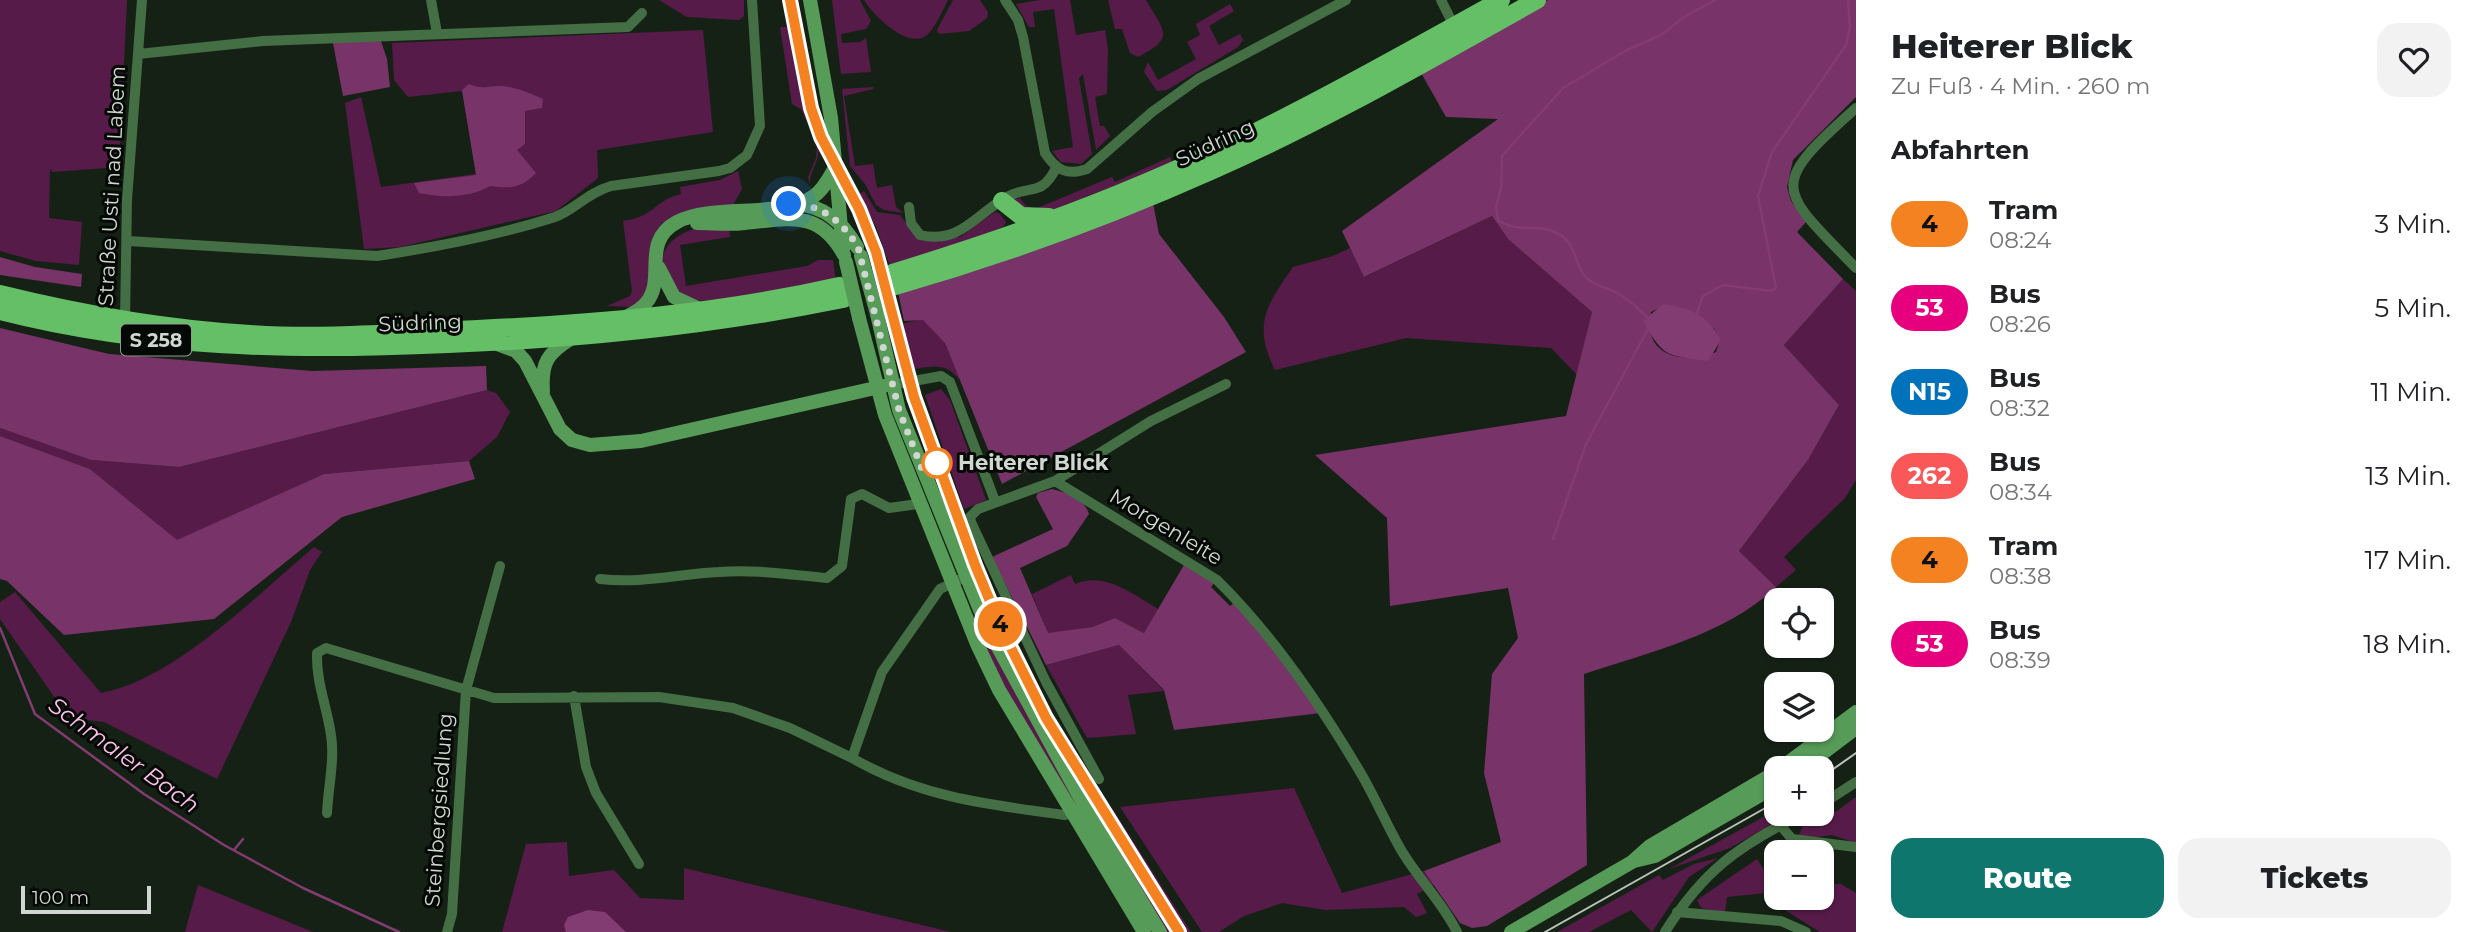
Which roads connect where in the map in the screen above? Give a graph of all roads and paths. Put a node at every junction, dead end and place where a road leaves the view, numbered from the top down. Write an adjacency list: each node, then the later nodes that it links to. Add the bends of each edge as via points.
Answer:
1 (142, 0): 15 (street, Straße Usti nad Labem)
2 (431, 0): 13 (street)
3 (752, 0): 25 (street, via 760,126 753,147 730,168 611,186 592,192 559,216 377,256)
4 (810, 0): 14 (main road)
5 (818, 0): 14 (main road)
6 (1005, 0): 18 (street, via 1018,20 1042,144)
7 (1346, 0): 18 (street, via 1198,79 1152,111 1087,169 1066,173)
8 (1441, 0): 12 (street)
9 (1501, 0): 12 (main road, Südring)
10 (1537, 0): 26 (main road, Südring, via 1350,103 1215,169 1012,251 894,280)
11 (642, 13): 13 (street, Straße Usti nad Labem, via 628,27)
12 (1454, 26): 22 (main road, Südring, via 1351,84 1209,154)
13 (438, 33): 15 (street, Straße Usti nad Labem, via 263,41)
14 (819, 42): 17 (main road)
15 (138, 54): 25 (street, Straße Usti nad Labem)
16 (1856, 108): 28 (street, via 1801,160 1792,187 1800,209)
17 (836, 166): 20 (main road, via 815,196); 23 (main road)
18 (1056, 168): 19 (street, via 1036,190 1014,194)
19 (999, 203): 21 (street, via 959,233 928,237 914,230); 22 (main road, via 1021,216); 26 (main road, via 1004,224)
20 (789, 204): 23 (main road, via 811,206); 33 (main road, via 676,223 656,248 650,297)
21 (909, 207)
22 (1066, 214): 26 (main road, Südring)
23 (842, 219): 24 (main road, via 829,227); 27 (main road); 37 (main road, bridge, via 860,252)
24 (816, 224): 27 (main road, via 832,236); 31 (main road, via 789,218 688,224 673,233 659,258 662,280 674,297)
25 (128, 241): 32 (street, Straße Usti nad Labem)
26 (972, 249)
27 (845, 258): 38 (main road, bridge)
28 (1856, 268)
29 (0, 294): 32 (main road, Südring / S 258)
30 (0, 311): 35 (main road, Südring / S 258, via 199,345 313,349)
31 (704, 311): 33 (main road, Südring / S 258); 34 (main road, Südring / S 258, via 841,293 722,323)
32 (125, 319): 33 (main road, Südring / S 258, via 200,330 312,335)
33 (620, 320)
34 (572, 338): 35 (main road, Südring / S 258); 39 (main road, via 545,358)
35 (492, 342): 39 (main road, via 521,356)
36 (1226, 384): 40 (street, via 1151,421)
37 (891, 385): 38 (main road); 41 (street, via 940,376 950,382); 45 (main road)
38 (876, 388): 39 (main road, via 641,441 590,445 572,440); 42 (main road)
39 (545, 403)
40 (1055, 481): 41 (street); 69 (street, Morgenleite, via 1217,580 1237,600 1305,686 1364,779 1401,850 1433,890)
41 (995, 501): 53 (street, via 973,513 971,522 1046,682)
42 (918, 504): 44 (street, via 889,508 862,494 851,499 842,566 827,578 760,571 636,581); 45 (main road)
43 (500, 566): 46 (street, Steinbergsiedlung)
44 (600, 579)
45 (958, 580): 52 (street, via 940,589 882,673); 59 (main road, via 999,690); 68 (main road)
46 (466, 690): 47 (street, Steinbergsiedlung, via 524,700); 58 (street, Steinbergsiedlung, via 321,650 317,662 320,691 332,738); 66 (street, Steinbergsiedlung, via 452,914)
47 (574, 696): 52 (street, Steinbergsiedlung, via 659,697 733,708 790,728); 64 (street, via 586,767 596,793)
48 (1856, 712): 50 (main road)
49 (1856, 728): 51 (main road)
50 (1797, 756)
51 (1818, 756)
52 (852, 758): 59 (street, Steinbergsiedlung, via 912,788 988,805 1065,816)
53 (1099, 779)
54 (1764, 779): 63 (main road, via 1650,846)
55 (1856, 782): 57 (street)
56 (1764, 793): 63 (main road, via 1656,856)
57 (1834, 796)
58 (327, 813)
59 (1073, 813): 67 (main road)
60 (1778, 826): 65 (street, via 1719,864)
61 (1781, 826): 62 (street, via 1792,839)
62 (1856, 847)
63 (1633, 862): 70 (main road)
64 (639, 864)
65 (1678, 912): 71 (street); 72 (street, via 1781,921)
66 (447, 932)
67 (1144, 932)
68 (1160, 932)
69 (1457, 932)
70 (1511, 932)
71 (1665, 932)
72 (1807, 932)

